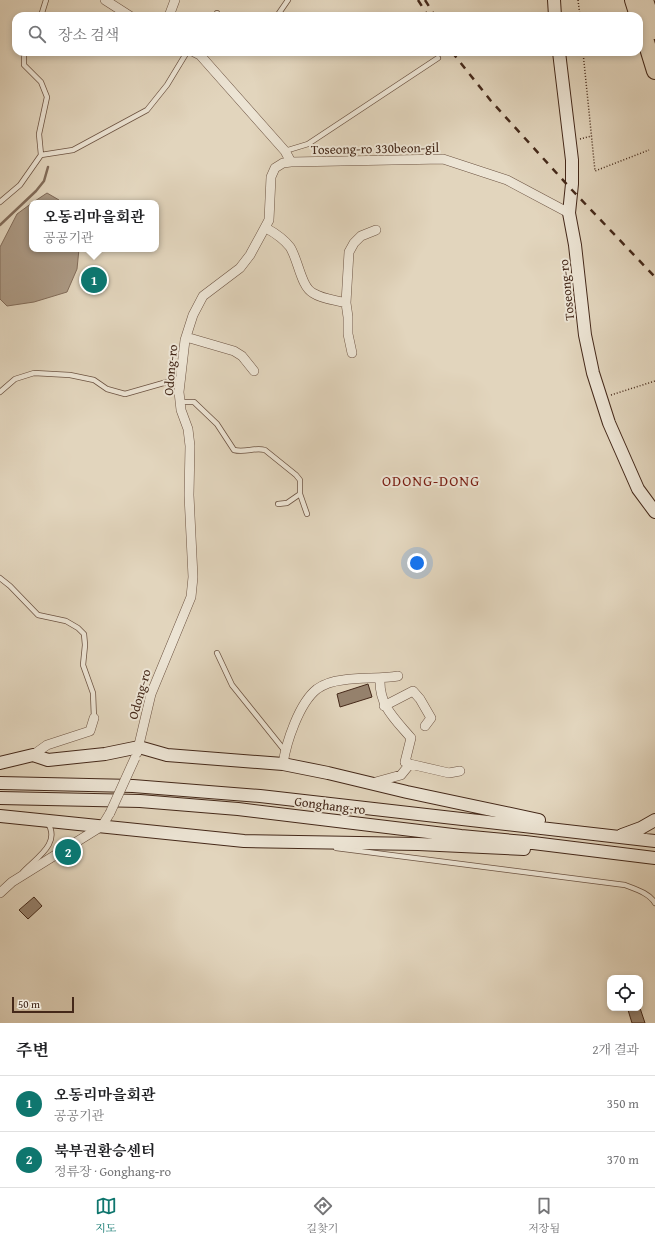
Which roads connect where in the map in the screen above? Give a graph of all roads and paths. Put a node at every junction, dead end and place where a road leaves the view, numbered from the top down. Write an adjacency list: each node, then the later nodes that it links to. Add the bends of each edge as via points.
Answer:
1 (46, 0): 9 (lane)
2 (105, 0): 10 (street)
3 (175, 0): 11 (street)
4 (288, 0): 12 (lane)
5 (554, 0): 13 (main road)
6 (578, 0): 14 (path)
7 (633, 0): 15 (highway)
8 (644, 0): 16 (highway)
9 (42, 12)
10 (124, 12)
11 (170, 12)
12 (280, 12)
13 (556, 12)
14 (580, 12)
15 (637, 12)
16 (655, 31)
17 (643, 32): 24 (highway)
18 (24, 56): 29 (lane, via 24,65 41,82 47,97 39,134)
19 (185, 56): 29 (lane, via 167,85 147,110 72,150)
20 (201, 56): 28 (street)
21 (559, 56): 26 (main road, Toseong-ro)
22 (583, 56): 25 (path)
23 (438, 58): 28 (lane, via 308,144)
24 (655, 71)
25 (592, 136): 26 (path); 27 (path, via 595,171)
26 (570, 141): 32 (main road, Toseong-ro, via 572,184)
27 (649, 150)
28 (285, 151): 30 (street)
29 (41, 155): 31 (lane, via 20,185)
30 (291, 162): 32 (street, Toseong-ro 330beon-gil, via 443,159 507,180); 33 (street, Odong-ro, via 275,168 271,178 269,220)
31 (0, 202)
32 (569, 213): 42 (main road, Toseong-ro, via 585,335)
33 (266, 228): 35 (street, via 280,236 290,247 303,280 312,293); 36 (street, Odong-ro, via 240,268 203,296)
34 (376, 230): 35 (street, via 361,236 349,252)
35 (346, 303): 37 (street)
36 (186, 337): 38 (street, via 234,351 242,356); 39 (street, Odong-ro)
37 (352, 353)
38 (254, 371)
39 (181, 378): 41 (lane, via 125,394 106,389 94,380 70,375 34,374 15,379); 43 (street, Odong-ro)
40 (655, 381): 42 (path)
41 (0, 392)
42 (600, 399): 46 (main road, Toseong-ro, via 631,475)
43 (180, 402): 44 (lane, via 194,402 221,428 234,450 240,452 260,448 274,456 300,480); 56 (street, Odong-ro, via 190,446 189,495 193,577 191,598 151,694)
44 (300, 494): 45 (lane, via 287,503); 47 (lane)
45 (278, 504)
46 (655, 512)
47 (307, 514)
48 (0, 578): 53 (lane, via 38,614 66,621 84,634 83,665 93,693)
49 (217, 653): 55 (lane, via 232,685)
50 (398, 676): 51 (street)
51 (380, 679): 52 (street); 55 (street, via 343,680 316,690 305,704)
52 (384, 706): 54 (street, via 413,691 431,718); 60 (street, via 412,738 405,762)
53 (94, 718): 57 (street, via 90,731 47,745)
54 (425, 726)
55 (285, 751): 59 (street)
56 (137, 753): 57 (main road, via 48,760); 59 (main road); 68 (street, Odong-ro, bridge)
57 (33, 755): 58 (main road)
58 (0, 763)
59 (283, 764): 63 (main road)
60 (410, 764): 61 (street, via 449,773); 63 (street, via 401,774)
61 (460, 771)
62 (0, 783): 69 (main road, Gonghang-ro, via 133,786 260,796)
63 (372, 783): 69 (main road)
64 (0, 798): 73 (main road, Gonghang-ro, via 140,801 238,809)
65 (0, 816): 66 (main road)
66 (45, 819): 68 (main road); 77 (lane, via 52,832 52,840 46,850)
67 (655, 820): 70 (main road, via 634,831)
68 (102, 826): 72 (main road, via 244,841); 77 (street)
69 (591, 833): 70 (main road, Gonghang-ro)
70 (615, 836): 71 (main road, Gonghang-ro)
71 (655, 841)
72 (312, 843): 73 (main road); 79 (lane, via 625,885 653,899)
73 (583, 850): 74 (main road, Gonghang-ro)
74 (634, 855): 75 (main road, Gonghang-ro); 76 (main road)
75 (655, 858)
76 (655, 867)
77 (12, 882): 78 (street)
78 (0, 893)
79 (655, 903)

